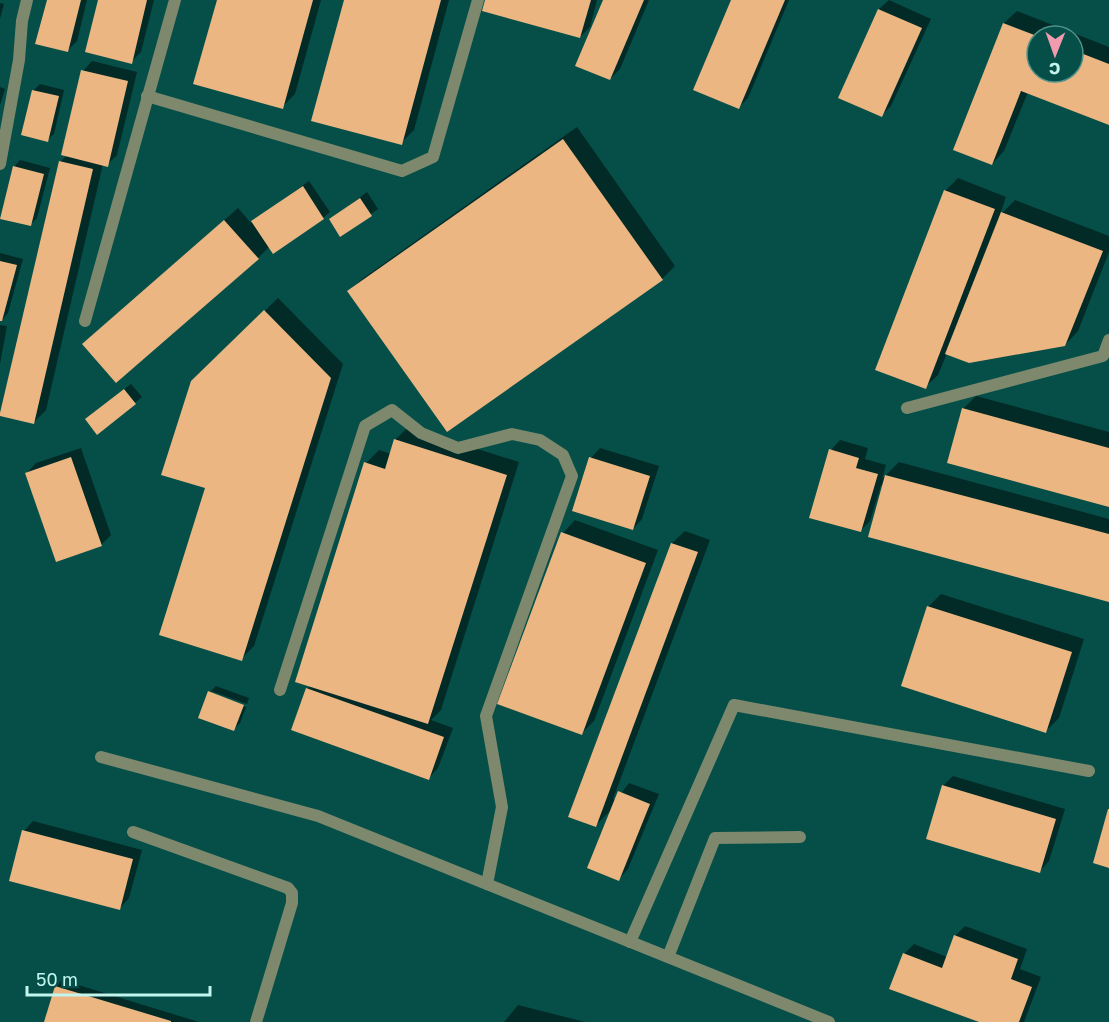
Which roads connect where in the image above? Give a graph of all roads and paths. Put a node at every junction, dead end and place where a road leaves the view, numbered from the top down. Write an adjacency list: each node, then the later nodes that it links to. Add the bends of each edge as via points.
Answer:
1 (27, 0): 5 (street)
2 (175, 0): 4 (street)
3 (478, 0): 4 (street, via 434,157 402,171)
4 (147, 96): 6 (street)
5 (0, 164)
6 (85, 321)
7 (1109, 340): 8 (street)
8 (1106, 358): 9 (street)
9 (907, 408)
10 (280, 690): 15 (street, via 365,426 392,410 421,433 458,448 512,434 540,440 563,455 572,476 486,716 502,807)
11 (102, 757): 15 (street, via 318,816)
12 (1089, 771): 16 (street, via 734,705)
13 (133, 832): 18 (street, via 288,888 292,893)
14 (800, 837): 17 (street, via 716,838)
15 (487, 884): 16 (street)
16 (630, 942): 17 (street)
17 (668, 957): 19 (street)
18 (256, 1022)
19 (829, 1022)

